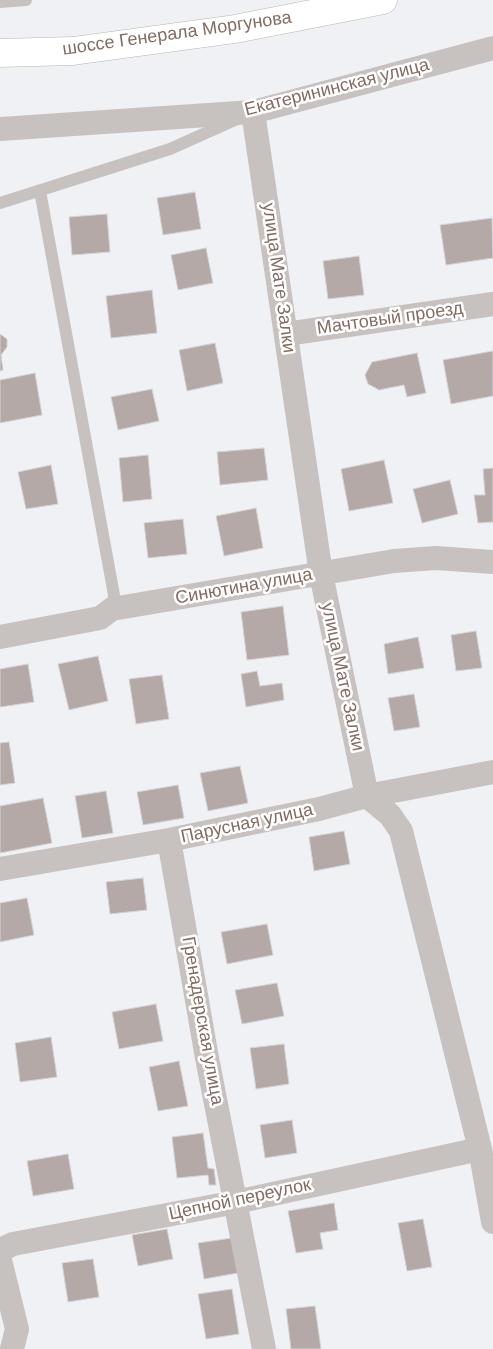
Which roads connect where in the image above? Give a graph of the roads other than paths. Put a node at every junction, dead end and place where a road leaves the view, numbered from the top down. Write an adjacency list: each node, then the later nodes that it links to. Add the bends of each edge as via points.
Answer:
1 (26, 0): 3 (lane)
2 (383, 0): 5 (main road, шоссе Генерала Моргунова, via 226,31 73,52)
3 (0, 2)
4 (493, 48): 6 (street, Екатерининская улица)
5 (0, 53)
6 (253, 112): 7 (street, Екатерининская улица); 8 (lane, via 170,149); 11 (street, улица Мате Залки)
7 (0, 129)
8 (40, 191): 9 (lane); 14 (lane, via 114,595)
9 (0, 203)
10 (493, 304): 11 (street, Мачтовый проезд)
11 (286, 334): 13 (street, улица Мате Залки)
12 (493, 562): 13 (street, Синютина улица, via 436,558)
13 (321, 574): 14 (street, Синютина улица); 17 (street, улица Мате Залки)
14 (112, 609): 15 (street, Синютина улица, via 100,618)
15 (0, 637)
16 (493, 772): 17 (street, Парусная улица)
17 (367, 796): 18 (street, Парусная улица); 20 (street, via 390,815 400,831)
18 (170, 840): 19 (street, Парусная улица); 21 (street, Гренадерская улица, via 207,1058)
19 (0, 869)
20 (480, 1149): 21 (street, Цепной переулок); 22 (street)
21 (236, 1202): 23 (street, Цепной переулок, via 13,1244); 26 (street, Гренадерская улица)
22 (493, 1222)
23 (0, 1250)
24 (0, 1260): 25 (street, via 16,1329)
25 (12, 1349)
26 (264, 1349)

